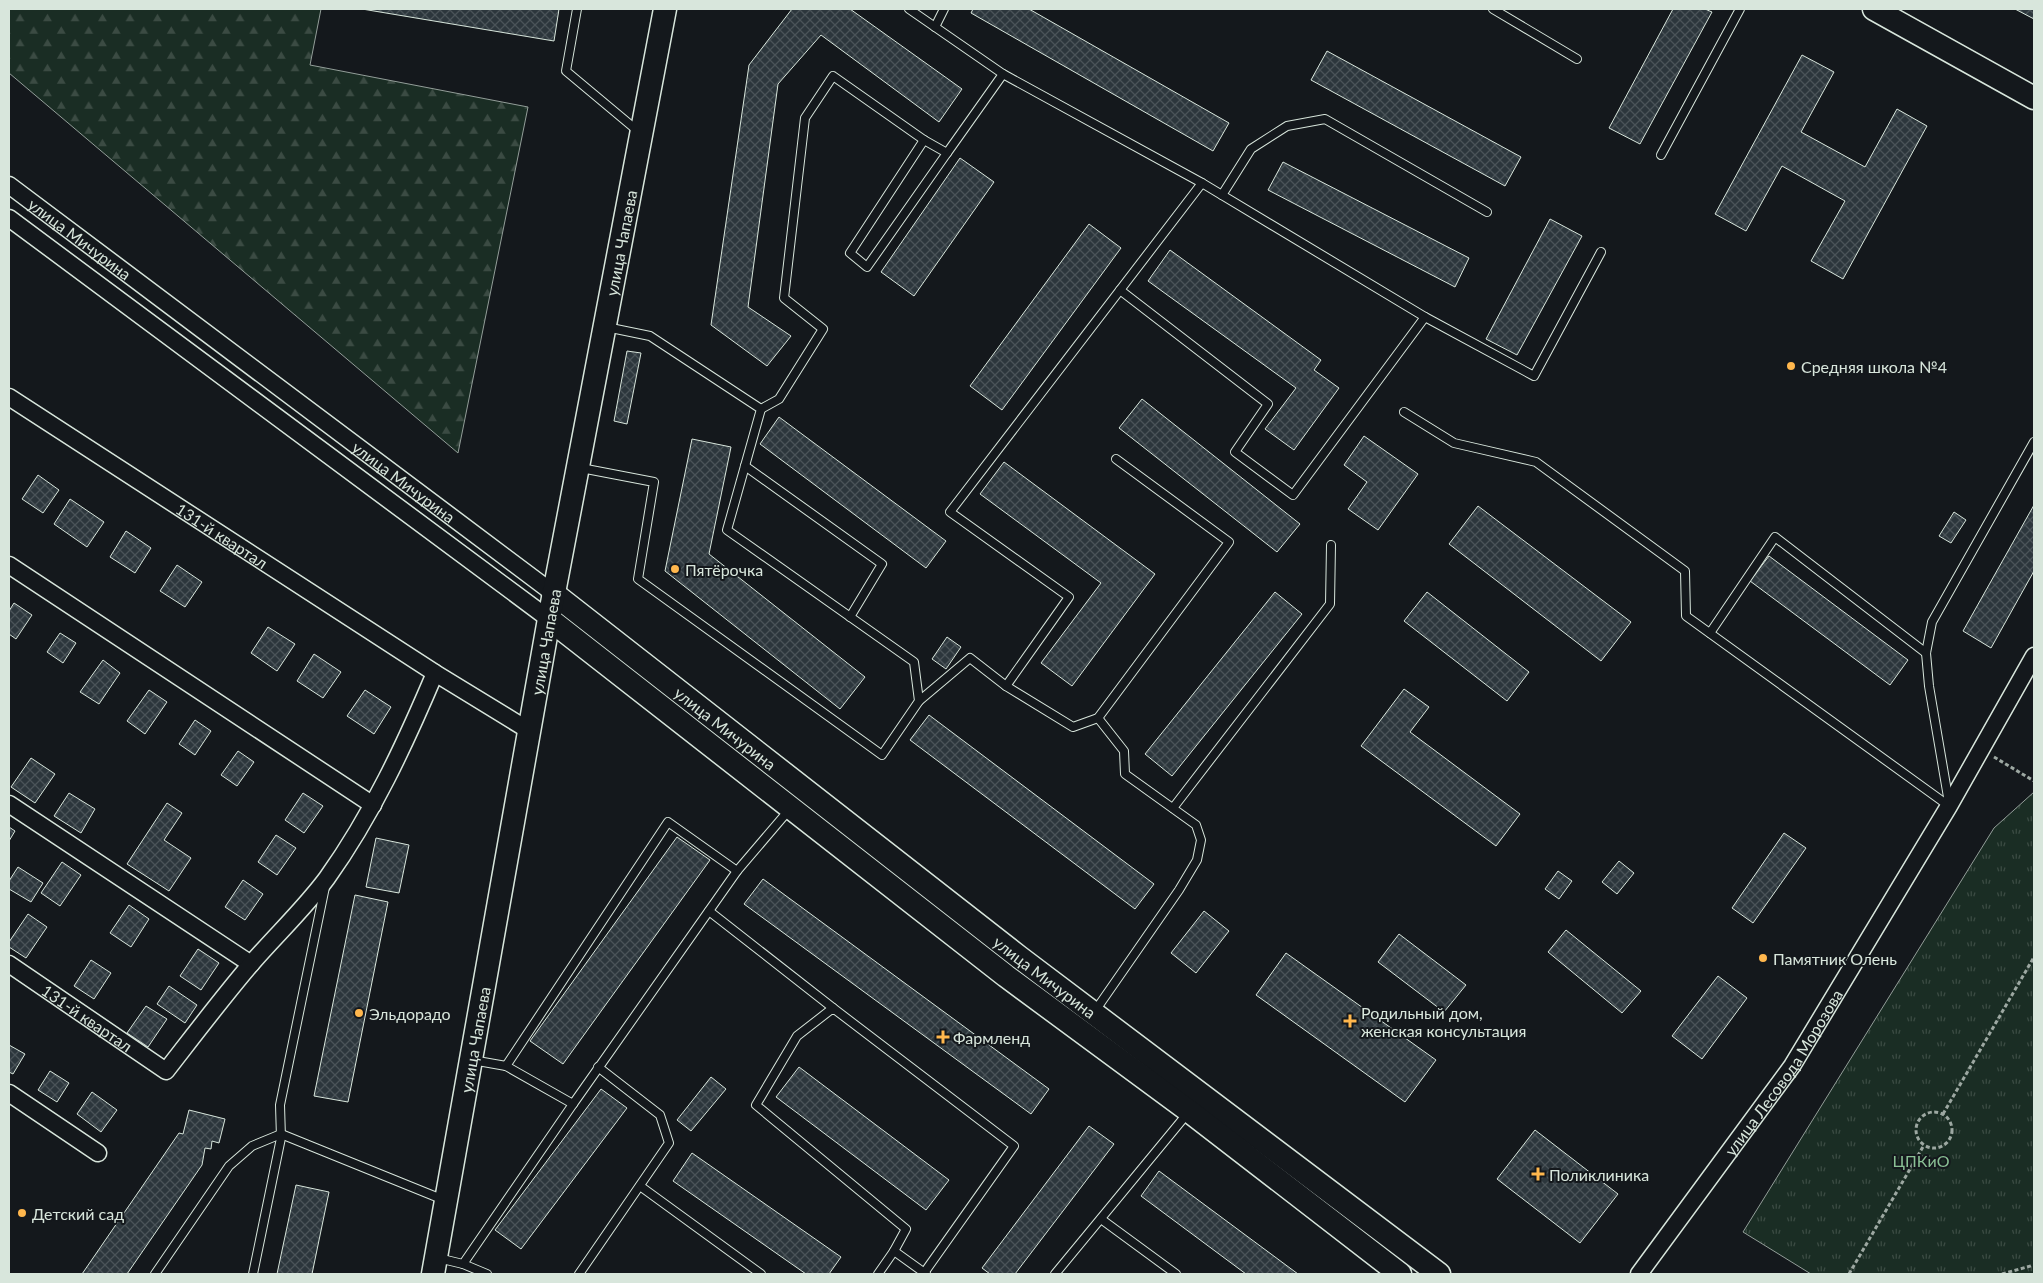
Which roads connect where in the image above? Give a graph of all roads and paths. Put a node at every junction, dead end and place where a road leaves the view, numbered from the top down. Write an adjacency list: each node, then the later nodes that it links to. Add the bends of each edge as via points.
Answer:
1 (577, 9): 12 (lane, via 566,71)
2 (665, 9): 12 (street, улица Чапаева)
3 (909, 9): 8 (lane)
4 (944, 9): 8 (lane)
5 (1492, 9): 9 (lane)
6 (1740, 9): 15 (lane)
7 (1874, 9): 11 (street)
8 (935, 27): 10 (lane)
9 (1577, 59)
10 (1002, 74): 14 (lane); 16 (lane)
11 (2034, 98)
12 (641, 134): 24 (street, улица Чапаева)
13 (924, 140): 14 (lane); 14 (lane, via 850,253 867,267); 26 (lane, via 833,76 805,118 784,298 823,329 778,399)
14 (947, 153)
15 (1661, 155)
16 (1202, 183): 18 (lane); 22 (lane)
17 (9, 185): 34 (street, улица Мичурина)
18 (1222, 195): 19 (lane, via 1251,149 1287,126 1325,119); 23 (lane)
19 (1487, 212)
20 (9, 218): 36 (street, улица Мичурина)
21 (1601, 252): 23 (lane, via 1534,376)
22 (1120, 290): 23 (lane, via 1268,404 1235,452 1293,495); 41 (lane, via 950,512 1068,597)
23 (1425, 317)
24 (604, 327): 26 (lane, via 650,336); 31 (street, улица Чапаева)
25 (9, 397): 40 (street, 131-й квартал)
26 (761, 409): 30 (lane)
27 (1404, 412): 37 (lane, via 1454,443 1536,462 1685,571 1686,616)
28 (2034, 442): 38 (lane, via 1932,622)
29 (1116, 459): 43 (lane, via 1229,542)
30 (745, 466): 35 (lane, via 727,530); 35 (lane, via 882,564)
31 (578, 467): 34 (street, улица Чапаева); 42 (lane, via 654,482 638,580 882,755)
32 (1331, 545): 51 (lane, via 1330,604)
33 (9, 565): 48 (street)
34 (554, 593): 36 (street, улица Чапаева); 59 (street, улица Мичурина)
35 (850, 617): 42 (lane, via 914,662)
36 (549, 619): 44 (street, улица Чапаева); 50 (street, улица Мичурина)
37 (1710, 633): 38 (lane, via 1775,537); 49 (lane)
38 (1926, 653): 49 (lane, via 1932,712)
39 (2034, 656): 45 (street, улица Лесовода Морозова)
40 (435, 673): 44 (street, 131-й квартал); 48 (street)
41 (1006, 686): 42 (lane, via 970,658); 43 (lane, via 1073,727)
42 (919, 701)
43 (1098, 718): 51 (lane, via 1124,751 1125,774)
44 (528, 730): 60 (street, улица Чапаева)
45 (1981, 750): 46 (path); 49 (street, улица Лесовода Морозова)
46 (2034, 781)
47 (9, 804): 57 (street)
48 (373, 804): 53 (street)
49 (1949, 806): 88 (street, улица Лесовода Морозова, via 1792,1066)
50 (791, 807): 52 (lane); 65 (street, улица Мичурина, via 1006,976)
51 (1173, 808): 59 (lane, via 1196,825 1201,840 1197,860)
52 (738, 871): 54 (lane); 61 (lane, via 668,822)
53 (327, 878): 57 (street); 67 (lane, via 280,1105)
54 (709, 910): 58 (lane); 62 (lane)
55 (2034, 957): 66 (path)
56 (9, 964): 57 (street, 131-й квартал, via 166,1071)
57 (251, 964)
58 (833, 1008): 73 (lane, via 798,1036 756,1105 906,1229); 83 (lane, via 1014,1146)
59 (1094, 1013): 87 (street, улица Мичурина)
60 (470, 1059): 61 (lane); 71 (street, улица Чапаева)
61 (506, 1066): 64 (lane)
62 (598, 1068): 64 (lane); 70 (lane, via 660,1115 669,1143)
63 (9, 1093): 69 (street)
64 (572, 1104): 74 (lane)
65 (1190, 1111): 72 (lane); 86 (street, улица Мичурина)
66 (1943, 1114): 68 (path, via 1929,1112 1918,1120 1916,1134); 68 (path, via 1951,1125 1949,1139 1938,1147)
67 (281, 1134): 71 (lane); 77 (lane, via 252,1146 229,1166); 78 (lane)
68 (1924, 1145): 89 (path)
69 (98, 1154)
70 (640, 1186): 80 (lane); 81 (lane)
71 (446, 1200): 76 (street, улица Чапаева)
72 (1101, 1219): 84 (lane); 85 (lane)
73 (894, 1251): 82 (lane); 83 (lane)
74 (463, 1264): 76 (lane); 79 (lane)
75 (2034, 1265): 90 (path)
76 (434, 1266)
77 (155, 1274)
78 (253, 1274)
79 (487, 1274)
80 (579, 1274)
81 (762, 1274)
82 (878, 1274)
83 (925, 1274)
84 (1055, 1274)
85 (1176, 1274)
86 (1400, 1274)
87 (1439, 1274)
88 (1639, 1274)
89 (1849, 1274)
90 (2002, 1274)

